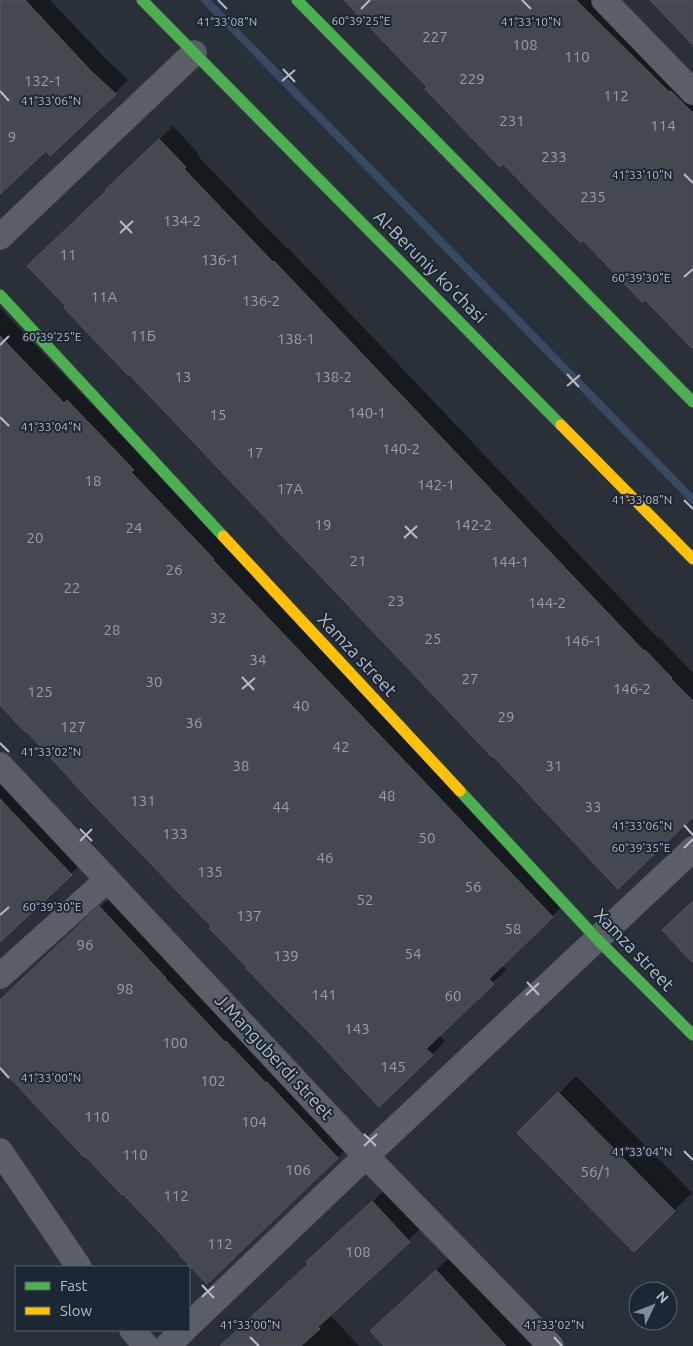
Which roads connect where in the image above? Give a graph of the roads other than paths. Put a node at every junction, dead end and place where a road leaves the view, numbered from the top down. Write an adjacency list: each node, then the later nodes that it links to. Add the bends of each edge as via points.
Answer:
1 (142, 0): 4 (main road, Al-Beruniy ko’chasi)
2 (296, 0): 8 (main road)
3 (604, 0): 5 (street)
4 (194, 53): 6 (street); 9 (main road, Al-Beruniy ko’chasi)
5 (693, 92)
6 (0, 237)
7 (0, 295): 13 (main road, Xamza street)
8 (693, 402)
9 (693, 559)
10 (0, 765): 12 (street, J.Manguberdi street)
11 (693, 849): 13 (street)
12 (107, 880): 14 (street); 17 (street, J.Manguberdi street)
13 (597, 939): 15 (main road, Xamza street); 17 (street)
14 (0, 976)
15 (693, 1035)
16 (0, 1151): 18 (street)
17 (366, 1156): 19 (street); 24 (street, J.Manguberdi street)
18 (77, 1266)
19 (190, 1324)
20 (133, 1331): 22 (street)
21 (183, 1331): 23 (street)
22 (146, 1346)
23 (167, 1346)
24 (551, 1346)

